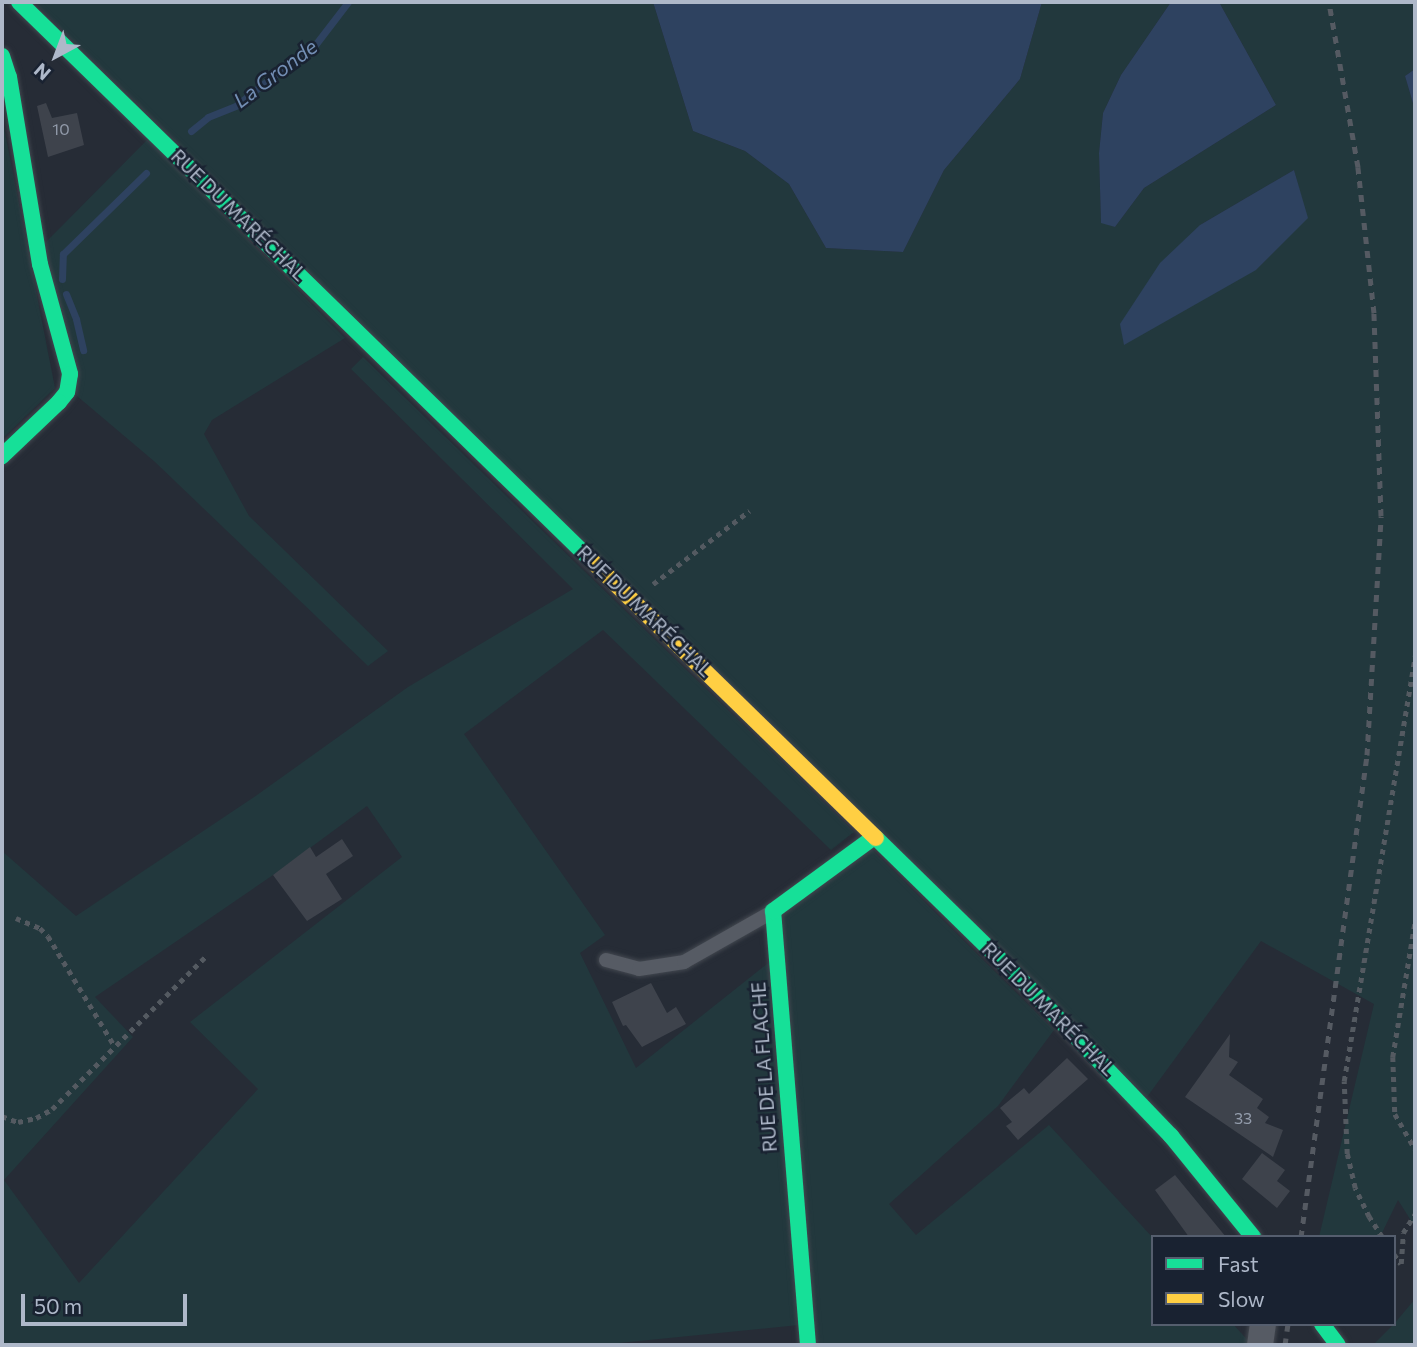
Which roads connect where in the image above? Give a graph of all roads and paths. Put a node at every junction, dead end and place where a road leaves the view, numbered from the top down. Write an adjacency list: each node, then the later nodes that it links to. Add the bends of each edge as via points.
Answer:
1 (19, 2): 5 (street, RUE DU MARÉCHAL)
2 (2, 56): 3 (street, via 40,264 70,374 67,392)
3 (2, 456)
4 (749, 511): 5 (path)
5 (633, 600): 7 (street, RUE DU MARÉCHAL)
6 (1415, 656): 18 (path, via 1344,1081 1347,1154 1355,1188)
7 (874, 837): 8 (street); 17 (street, RUE DU MARÉCHAL, via 1111,1071)
8 (774, 911): 12 (lane, via 684,962 639,969); 21 (street, RUE DE LA FLACHE)
9 (16, 918): 13 (path, via 48,936)
10 (1415, 924): 15 (path, via 1393,1057 1395,1114)
11 (205, 957): 13 (path)
12 (606, 960)
13 (114, 1045): 14 (path, via 52,1109 18,1122)
14 (2, 1116)
15 (1415, 1149)
16 (1415, 1214): 19 (path, via 1403,1233 1401,1264)
17 (1251, 1235)
18 (1381, 1235)
19 (1396, 1257)
20 (1264, 1326): 22 (street)
21 (808, 1345)
22 (1260, 1345)

